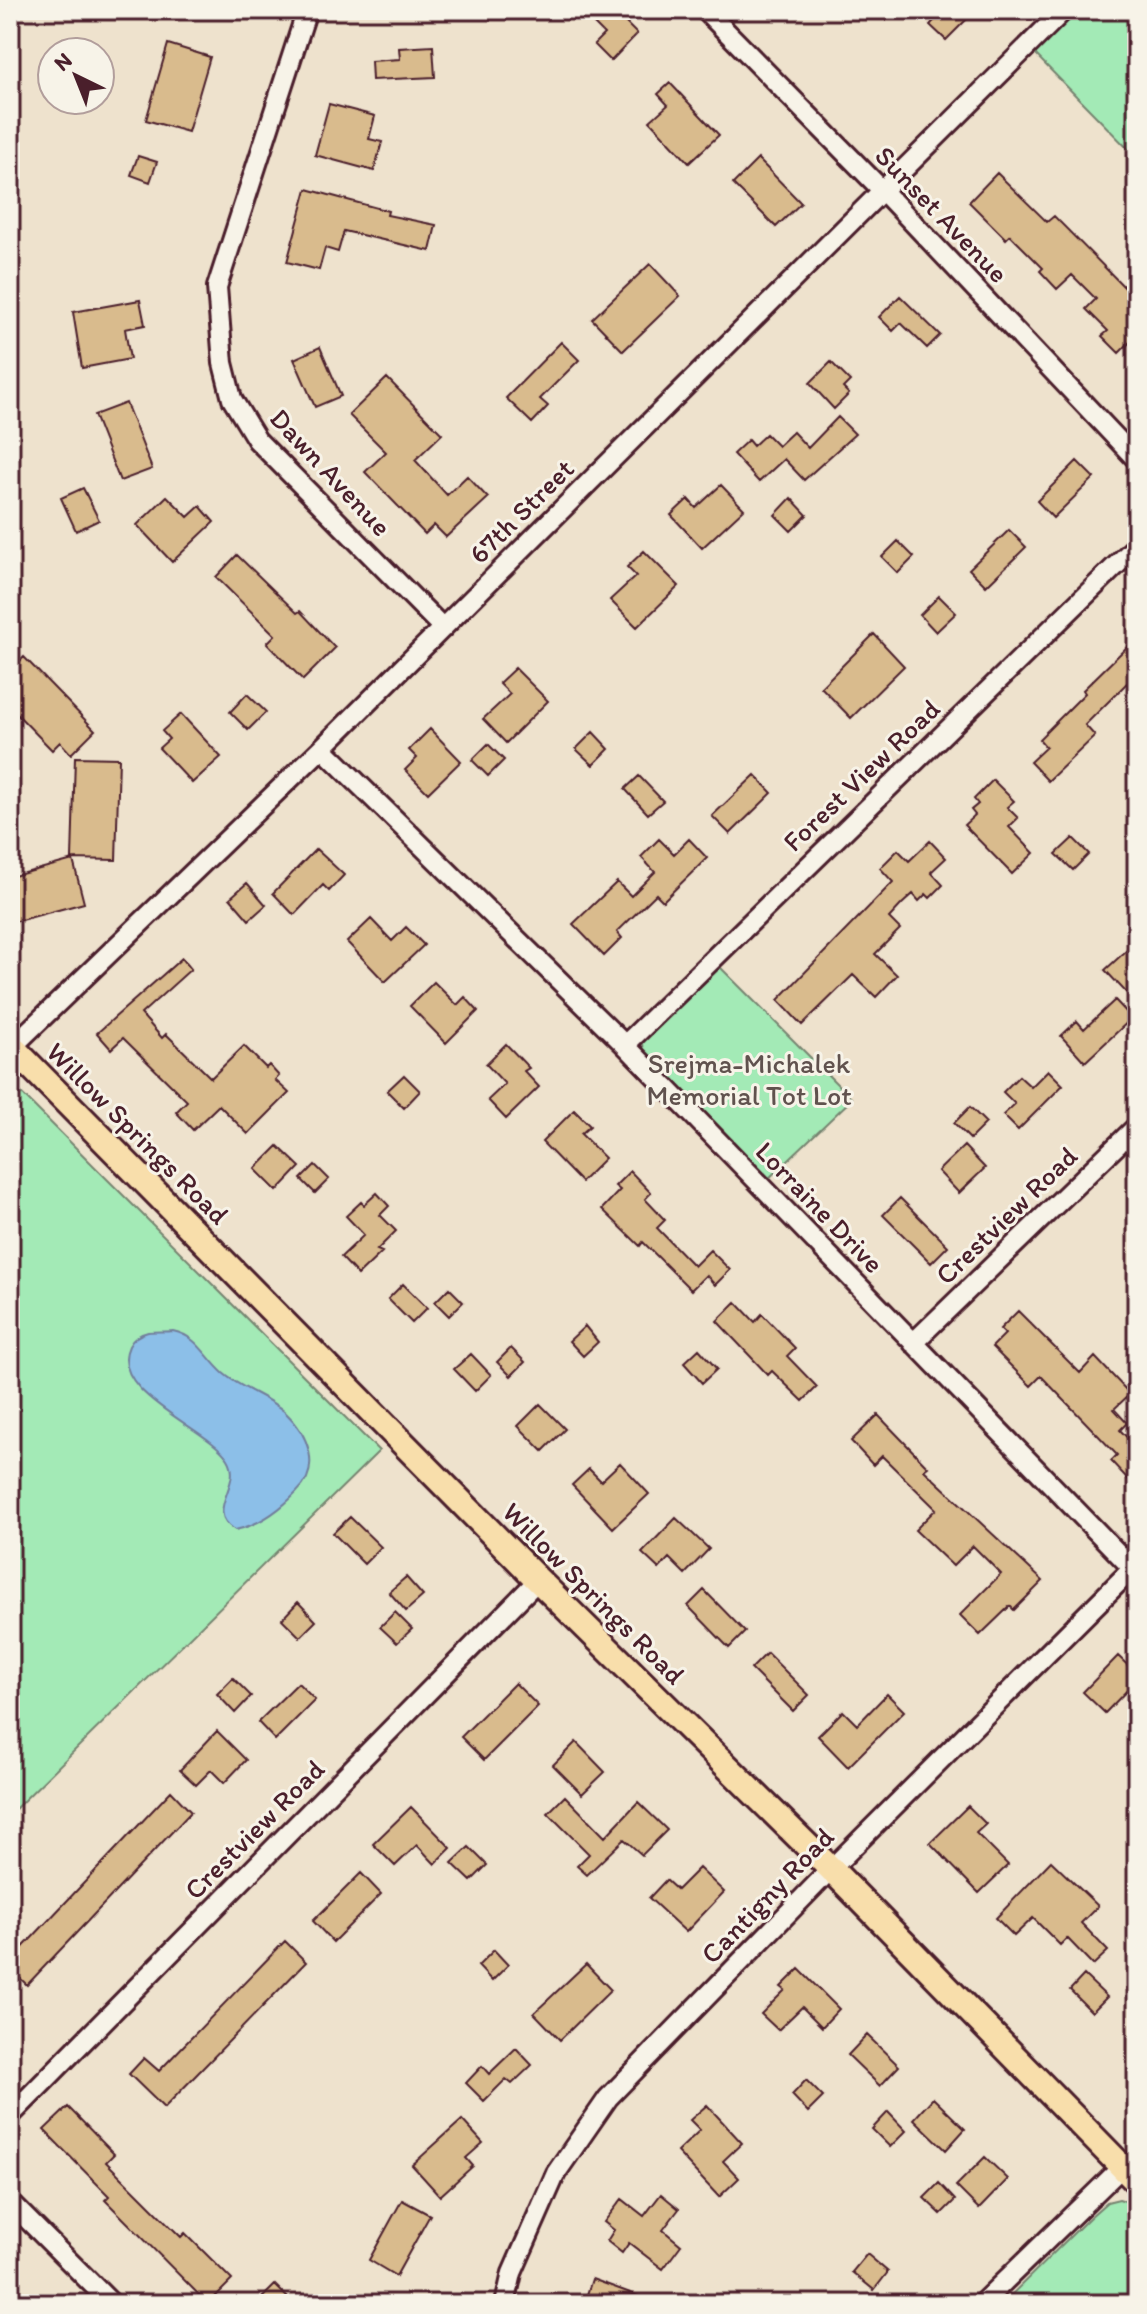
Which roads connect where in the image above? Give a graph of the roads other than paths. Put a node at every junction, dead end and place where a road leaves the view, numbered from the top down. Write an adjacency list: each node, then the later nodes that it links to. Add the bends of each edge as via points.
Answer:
1 (307, 10): 7 (street, Dawn Avenue, via 217,287 223,363 232,399 257,440)
2 (705, 10): 4 (street, Sunset Avenue)
3 (1064, 10): 4 (street, 67th Street)
4 (883, 191): 5 (street, Sunset Avenue); 7 (street, 67th Street)
5 (1137, 460)
6 (1137, 545): 9 (street, Forest View Road)
7 (443, 628): 8 (street, 67th Street)
8 (322, 748): 9 (street, Lorraine Drive); 10 (street, 67th Street)
9 (625, 1045): 12 (street, Lorraine Drive)
10 (11, 1046): 14 (main road, Willow Springs Road)
11 (1137, 1126): 12 (street, Crestview Road)
12 (913, 1343): 13 (street, Lorraine Drive)
13 (1135, 1571): 15 (street, Cantigny Road)
14 (538, 1580): 15 (main road, Willow Springs Road); 16 (street, Crestview Road)
15 (831, 1869): 17 (main road, Willow Springs Road); 20 (street, Cantigny Road, via 608,2098 556,2173 512,2273)
16 (10, 2116)
17 (1129, 2174): 21 (street)
18 (10, 2202): 19 (street)
19 (112, 2304)
20 (505, 2304)
21 (981, 2304)

